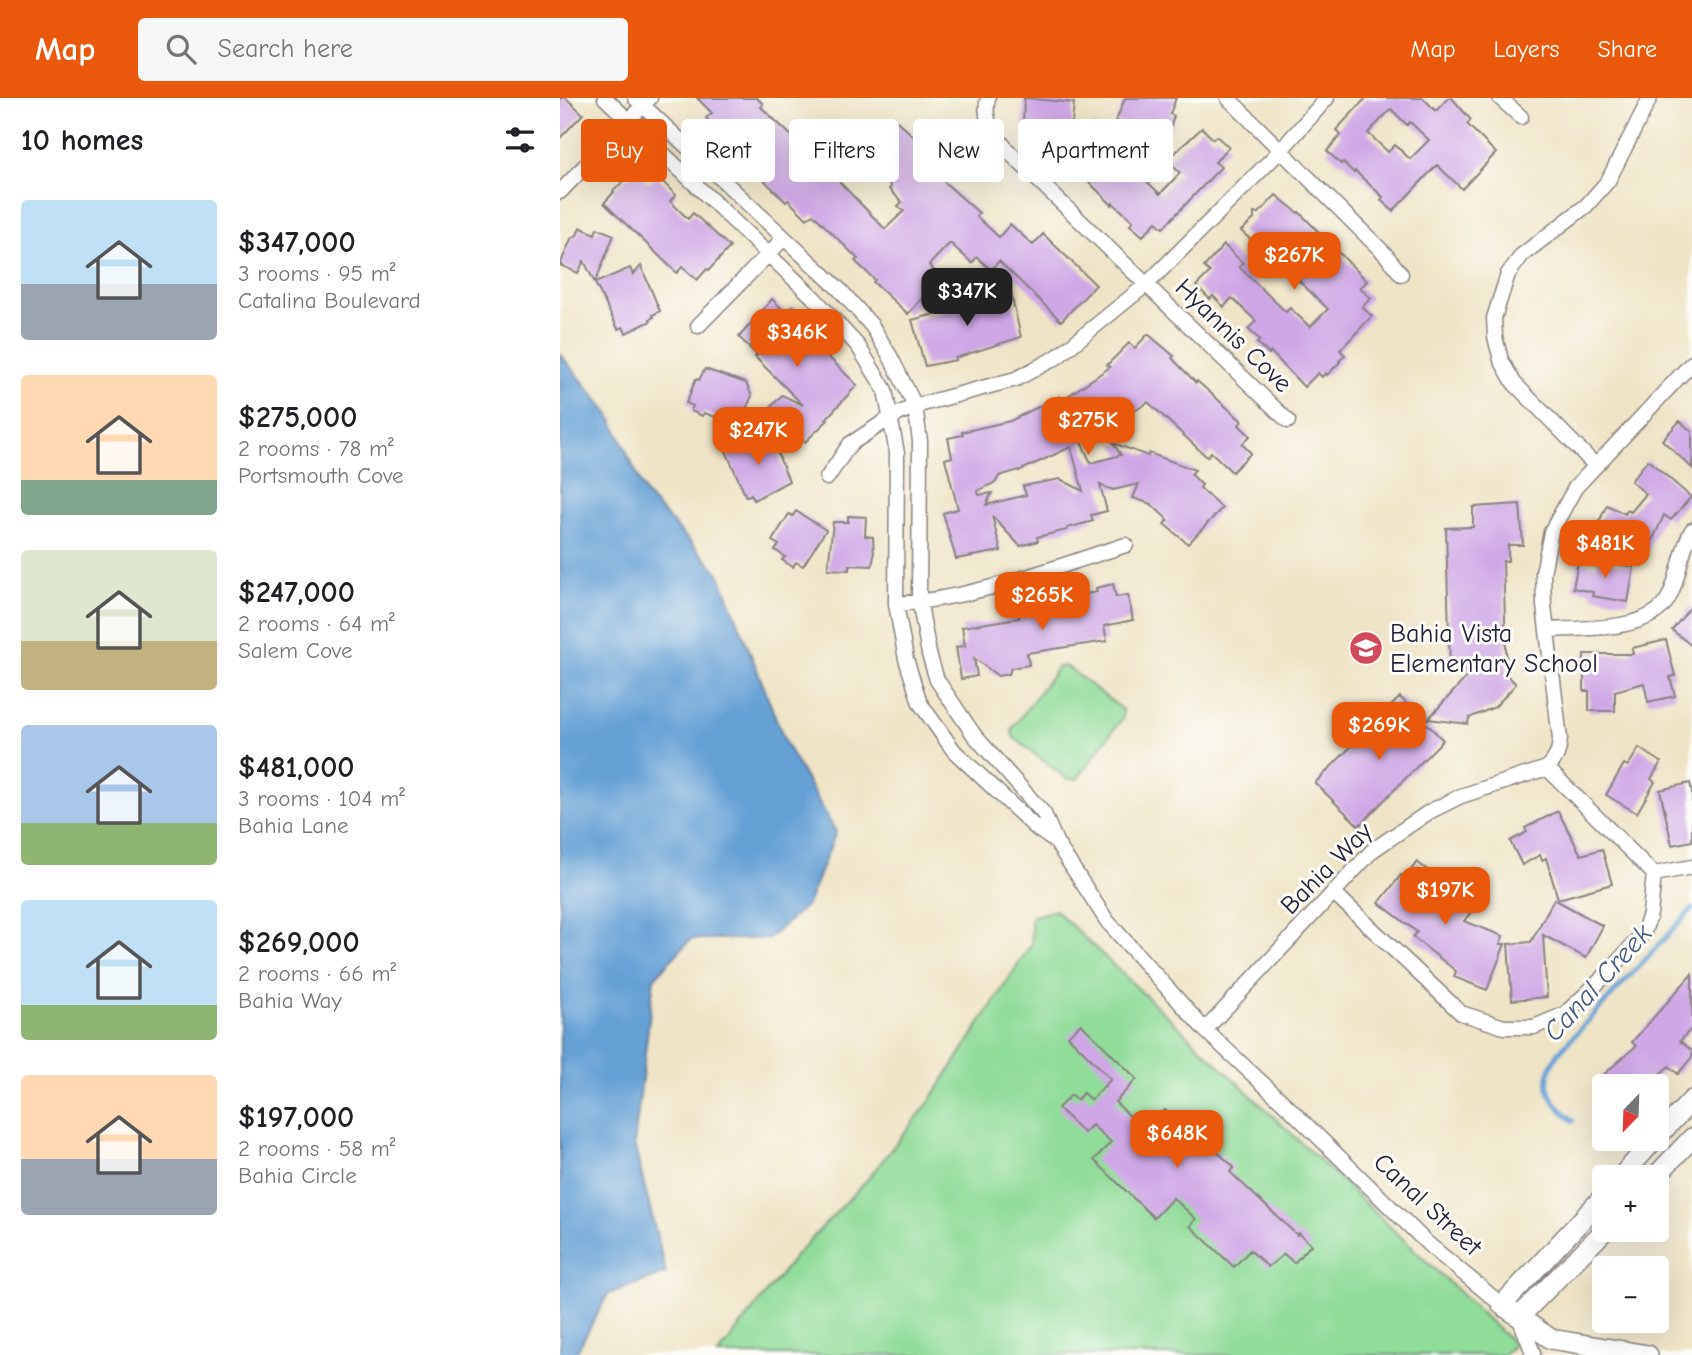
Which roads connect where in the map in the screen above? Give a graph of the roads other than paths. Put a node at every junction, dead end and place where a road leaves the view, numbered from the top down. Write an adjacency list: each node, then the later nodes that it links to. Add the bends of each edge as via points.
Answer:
1 (605, 98): 9 (street)
2 (988, 98): 18 (street, Hyannis Cove, via 986,116 994,135)
3 (1228, 98): 11 (street)
4 (1327, 98): 11 (street)
5 (1500, 98): 8 (street)
6 (1650, 98): 24 (street, via 1608,181 1586,206 1522,255 1508,274 1494,318 1501,360 1514,383)
7 (643, 101): 10 (street); 15 (street)
8 (1521, 117)
9 (627, 119)
10 (630, 119)
11 (1281, 150): 17 (street); 18 (street)
12 (667, 157): 16 (street)
13 (581, 170): 14 (street)
14 (560, 192)
15 (785, 238): 16 (street); 21 (street, via 872,326)
16 (768, 254): 19 (street); 22 (street, via 858,346 885,390)
17 (1401, 274)
18 (1147, 284): 21 (street, via 1058,358 1016,379); 23 (street, Hyannis Cove)
19 (698, 326)
20 (1692, 363): 24 (street)
21 (915, 406): 22 (street); 28 (street, via 920,441)
22 (890, 418): 25 (street, via 850,444); 29 (street, via 897,453)
23 (1288, 421)
24 (1595, 465): 30 (street, via 1574,488 1551,532 1543,573)
25 (827, 478)
26 (1692, 530): 30 (street, via 1666,602 1655,611 1636,623)
27 (1126, 545): 28 (street, via 981,590)
28 (920, 603): 29 (street); 32 (street, via 937,680 974,735 1044,814)
29 (896, 604): 32 (street, via 920,703 954,751)
30 (1547, 630): 31 (street, via 1560,739 1555,761)
31 (1547, 768): 34 (street); 35 (street, Bahia Way, via 1429,811 1373,850)
32 (1056, 842): 36 (street, Canal Street, via 1107,921)
33 (1692, 867): 34 (street)
34 (1654, 874): 35 (street, via 1644,932 1565,1014 1534,1027 1504,1027 1461,1013)
35 (1333, 891): 36 (street, Bahia Way)
36 (1205, 1030): 43 (street, Canal Street, via 1429,1244)
37 (1692, 1100): 38 (street)
38 (1670, 1123)
39 (1692, 1138): 40 (street)
40 (1666, 1165)
41 (1592, 1209): 43 (street)
42 (1593, 1242): 44 (street)
43 (1502, 1305): 44 (street, Canal Street)
44 (1519, 1317): 45 (street); 46 (street, Canal Street, via 1551,1339)
45 (1532, 1355)
46 (1648, 1355)

